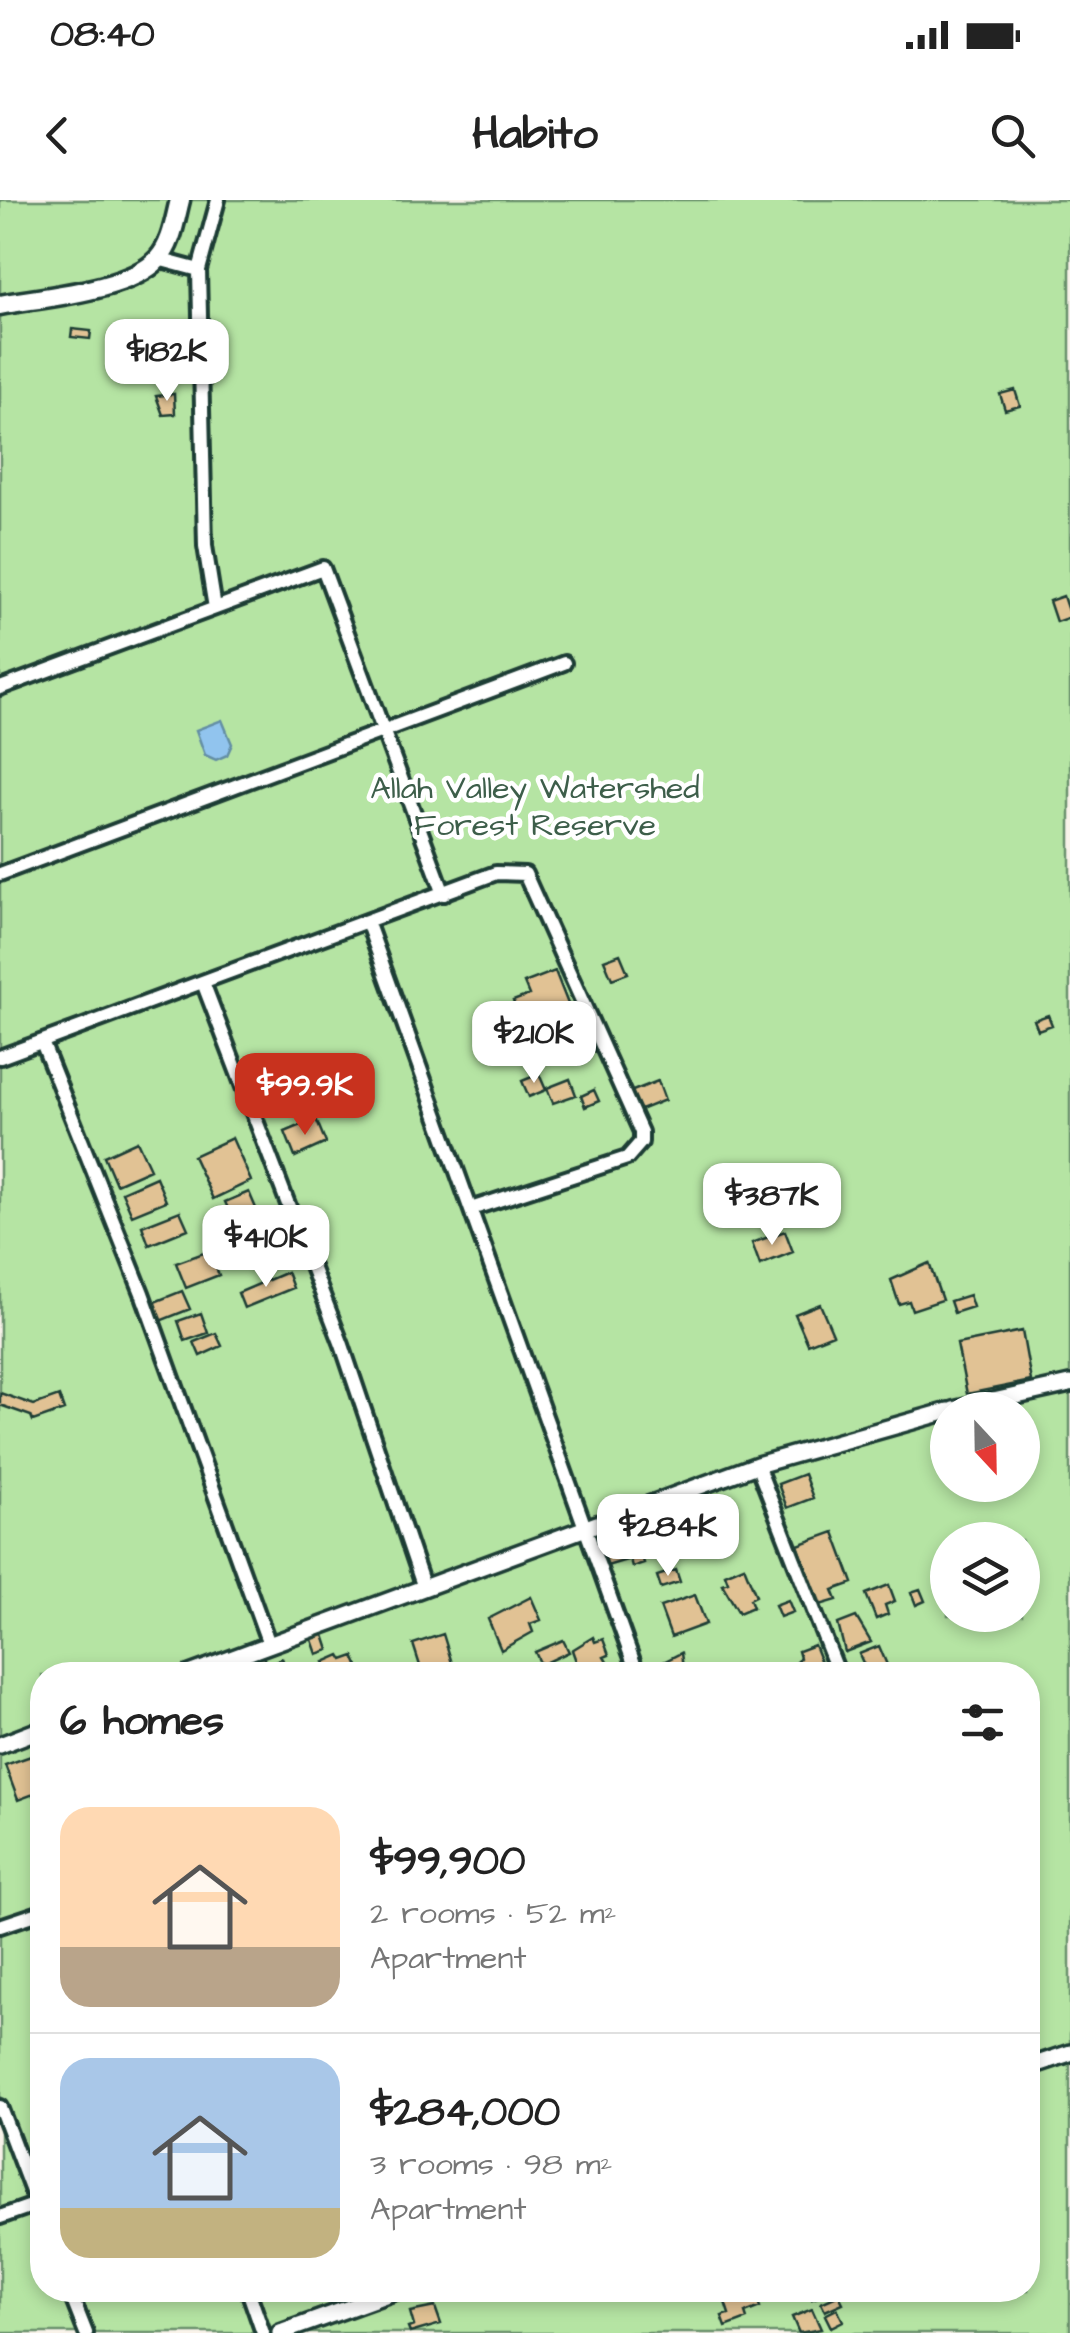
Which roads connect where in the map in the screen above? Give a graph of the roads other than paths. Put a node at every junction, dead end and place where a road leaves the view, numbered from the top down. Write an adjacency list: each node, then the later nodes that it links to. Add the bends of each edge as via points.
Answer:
1 (180, 200): 3 (main road)
2 (218, 200): 4 (street)
3 (158, 259): 4 (street); 5 (main road, via 113,283)
4 (199, 270): 6 (street, via 205,546)
5 (0, 305)
6 (216, 608): 8 (street); 9 (street, via 324,568)
7 (564, 663): 9 (street)
8 (0, 688)
9 (384, 732): 10 (street); 11 (street)
10 (0, 874)
11 (444, 894): 12 (street); 16 (street, via 496,874 525,874 532,882 640,1132 636,1152 627,1158)
12 (368, 924): 13 (street); 16 (street)
13 (204, 985): 14 (street); 22 (street, via 342,1344)
14 (42, 1042): 15 (street); 23 (street, via 142,1293)
15 (0, 1057)
16 (474, 1208): 21 (street)
17 (1070, 1384): 18 (street)
18 (1034, 1392)
19 (930, 1417): 20 (street)
20 (757, 1465): 21 (street); 26 (street)
21 (586, 1527): 22 (street); 25 (street)
22 (423, 1585): 23 (street)
23 (269, 1644): 24 (street)
24 (221, 1662)
25 (633, 1662)
26 (834, 1662)
27 (30, 1734): 28 (street)
28 (0, 1745)
29 (30, 1916): 30 (street)
30 (0, 1926)
31 (1070, 2052): 32 (street)
32 (1040, 2063)
33 (0, 2108): 34 (street)
34 (30, 2186)
35 (30, 2207): 36 (street)
36 (0, 2218)
37 (74, 2302): 40 (street)
38 (252, 2302): 41 (street)
39 (366, 2302): 42 (street)
40 (86, 2333)
41 (264, 2333)
42 (280, 2333)

